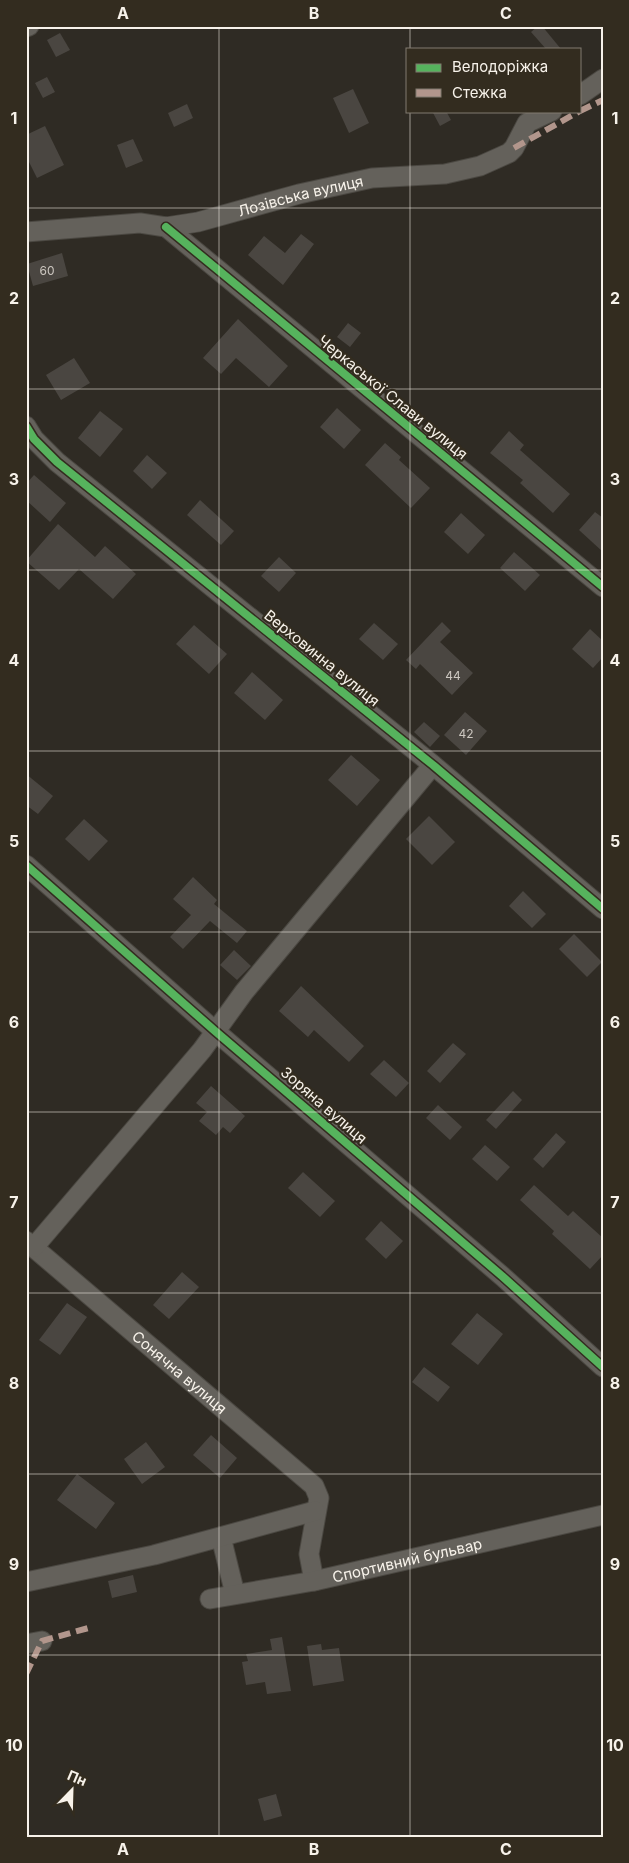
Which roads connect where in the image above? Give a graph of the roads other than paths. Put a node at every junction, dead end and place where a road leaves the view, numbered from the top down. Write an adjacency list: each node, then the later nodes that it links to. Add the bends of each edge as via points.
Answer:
1 (603, 79): 2 (street)
2 (582, 94)
3 (550, 112): 4 (street, Лозівська вулиця, via 527,123 509,153 480,166 445,174 372,178 198,222)
4 (166, 227): 5 (street, Лозівська вулиця, via 140,222); 7 (street, Черкаської Слави вулиця)
5 (26, 232)
6 (26, 426): 8 (street, Верховинна вулиця, via 34,439 58,462)
7 (603, 587)
8 (433, 765): 10 (street, Верховинна вулиця); 11 (street)
9 (26, 864): 11 (street, Зоряна вулиця)
10 (603, 909)
11 (215, 1031): 12 (street, via 202,1050); 13 (street, Зоряна вулиця, via 502,1276)
12 (30, 1244): 14 (street, Сонячна вулиця, via 314,1486 319,1498)
13 (603, 1367)
14 (315, 1511): 16 (street); 17 (street, Сонячна вулиця, via 309,1554)
15 (603, 1515): 17 (street, Спортивний бульвар)
16 (221, 1537): 18 (street); 19 (street)
17 (314, 1581): 19 (street, Спортивний бульвар)
18 (26, 1582)
19 (235, 1594): 20 (street, Спортивний бульвар)
20 (210, 1599)

